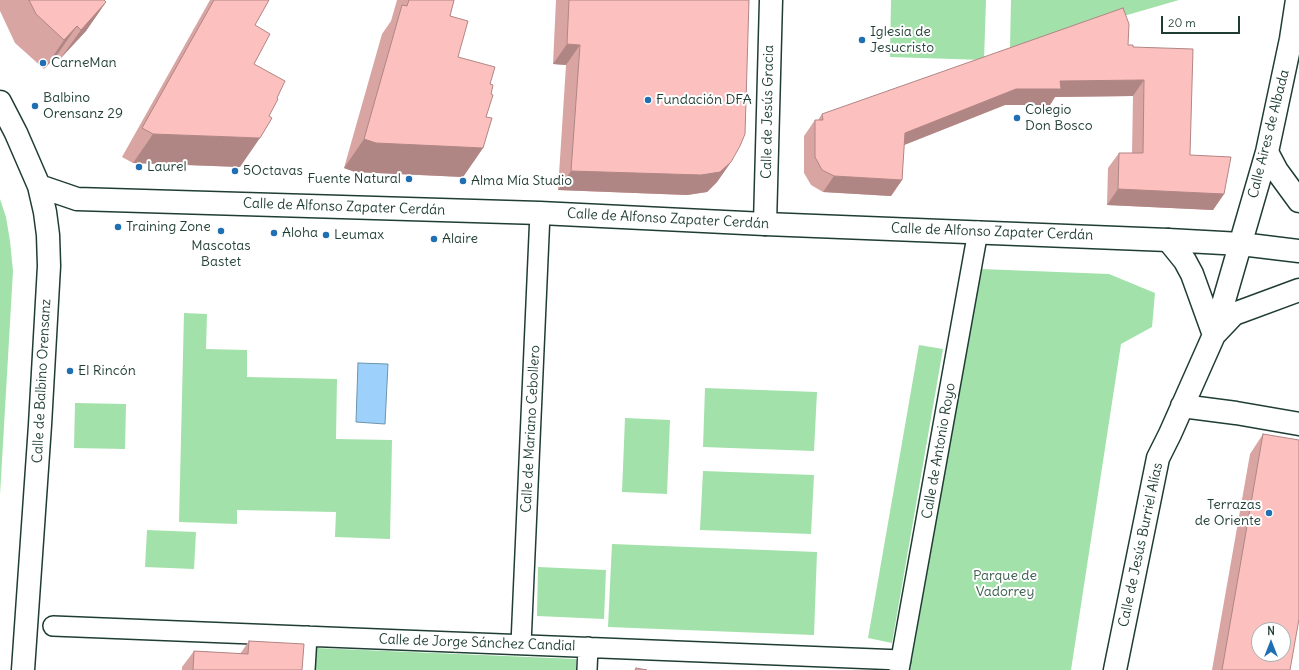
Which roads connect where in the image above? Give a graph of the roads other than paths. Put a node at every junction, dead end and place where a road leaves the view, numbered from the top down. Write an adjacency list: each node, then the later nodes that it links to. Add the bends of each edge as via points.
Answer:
1 (771, 0): 8 (street, Calle de Jesús Gracia)
2 (1297, 0): 4 (street, Calle Aires de Albada)
3 (0, 102): 5 (street, Calle de Balbino Orensanz)
4 (1267, 152): 6 (street, via 1277,171); 11 (street, Calle Aires de Albada)
5 (39, 186): 7 (street, Calle de Alfonso Zapater Cerdán, via 77,199); 22 (street, Calle de Balbino Orensanz, via 47,227 49,266)
6 (1299, 201)
7 (540, 213): 8 (street, Calle de Alfonso Zapater Cerdán); 19 (street, Calle de Mariano Cebollero)
8 (765, 224): 9 (street, Calle de Alfonso Zapater Cerdán)
9 (978, 231): 10 (street, Calle de Alfonso Zapater Cerdán); 21 (street, Calle de Antonio Royo)
10 (1168, 240): 11 (street, Calle de Alfonso Zapater Cerdán); 14 (street, via 1192,274)
11 (1241, 244): 12 (street, Calle de Alfonso Zapater Cerdán); 14 (street, Calle Aires de Albada)
12 (1299, 251)
13 (1299, 290): 14 (street, via 1234,314)
14 (1214, 335): 15 (street, Calle de Jesús Burriel Alías)
15 (1182, 406): 16 (street); 25 (street, Calle de Jesús Burriel Alías, via 1158,458)
16 (1299, 424)
17 (53, 626): 18 (street, Calle de Jorge Sánchez Candial)
18 (307, 636): 19 (street, Calle de Jorge Sánchez Candial); 23 (street)
19 (521, 644): 20 (street, Calle de Jorge Sánchez Candial)
20 (588, 647): 21 (street, Calle de Jorge Sánchez Candial); 24 (street)
21 (900, 665)
22 (24, 670)
23 (305, 670)
24 (587, 670)
25 (1115, 670)

